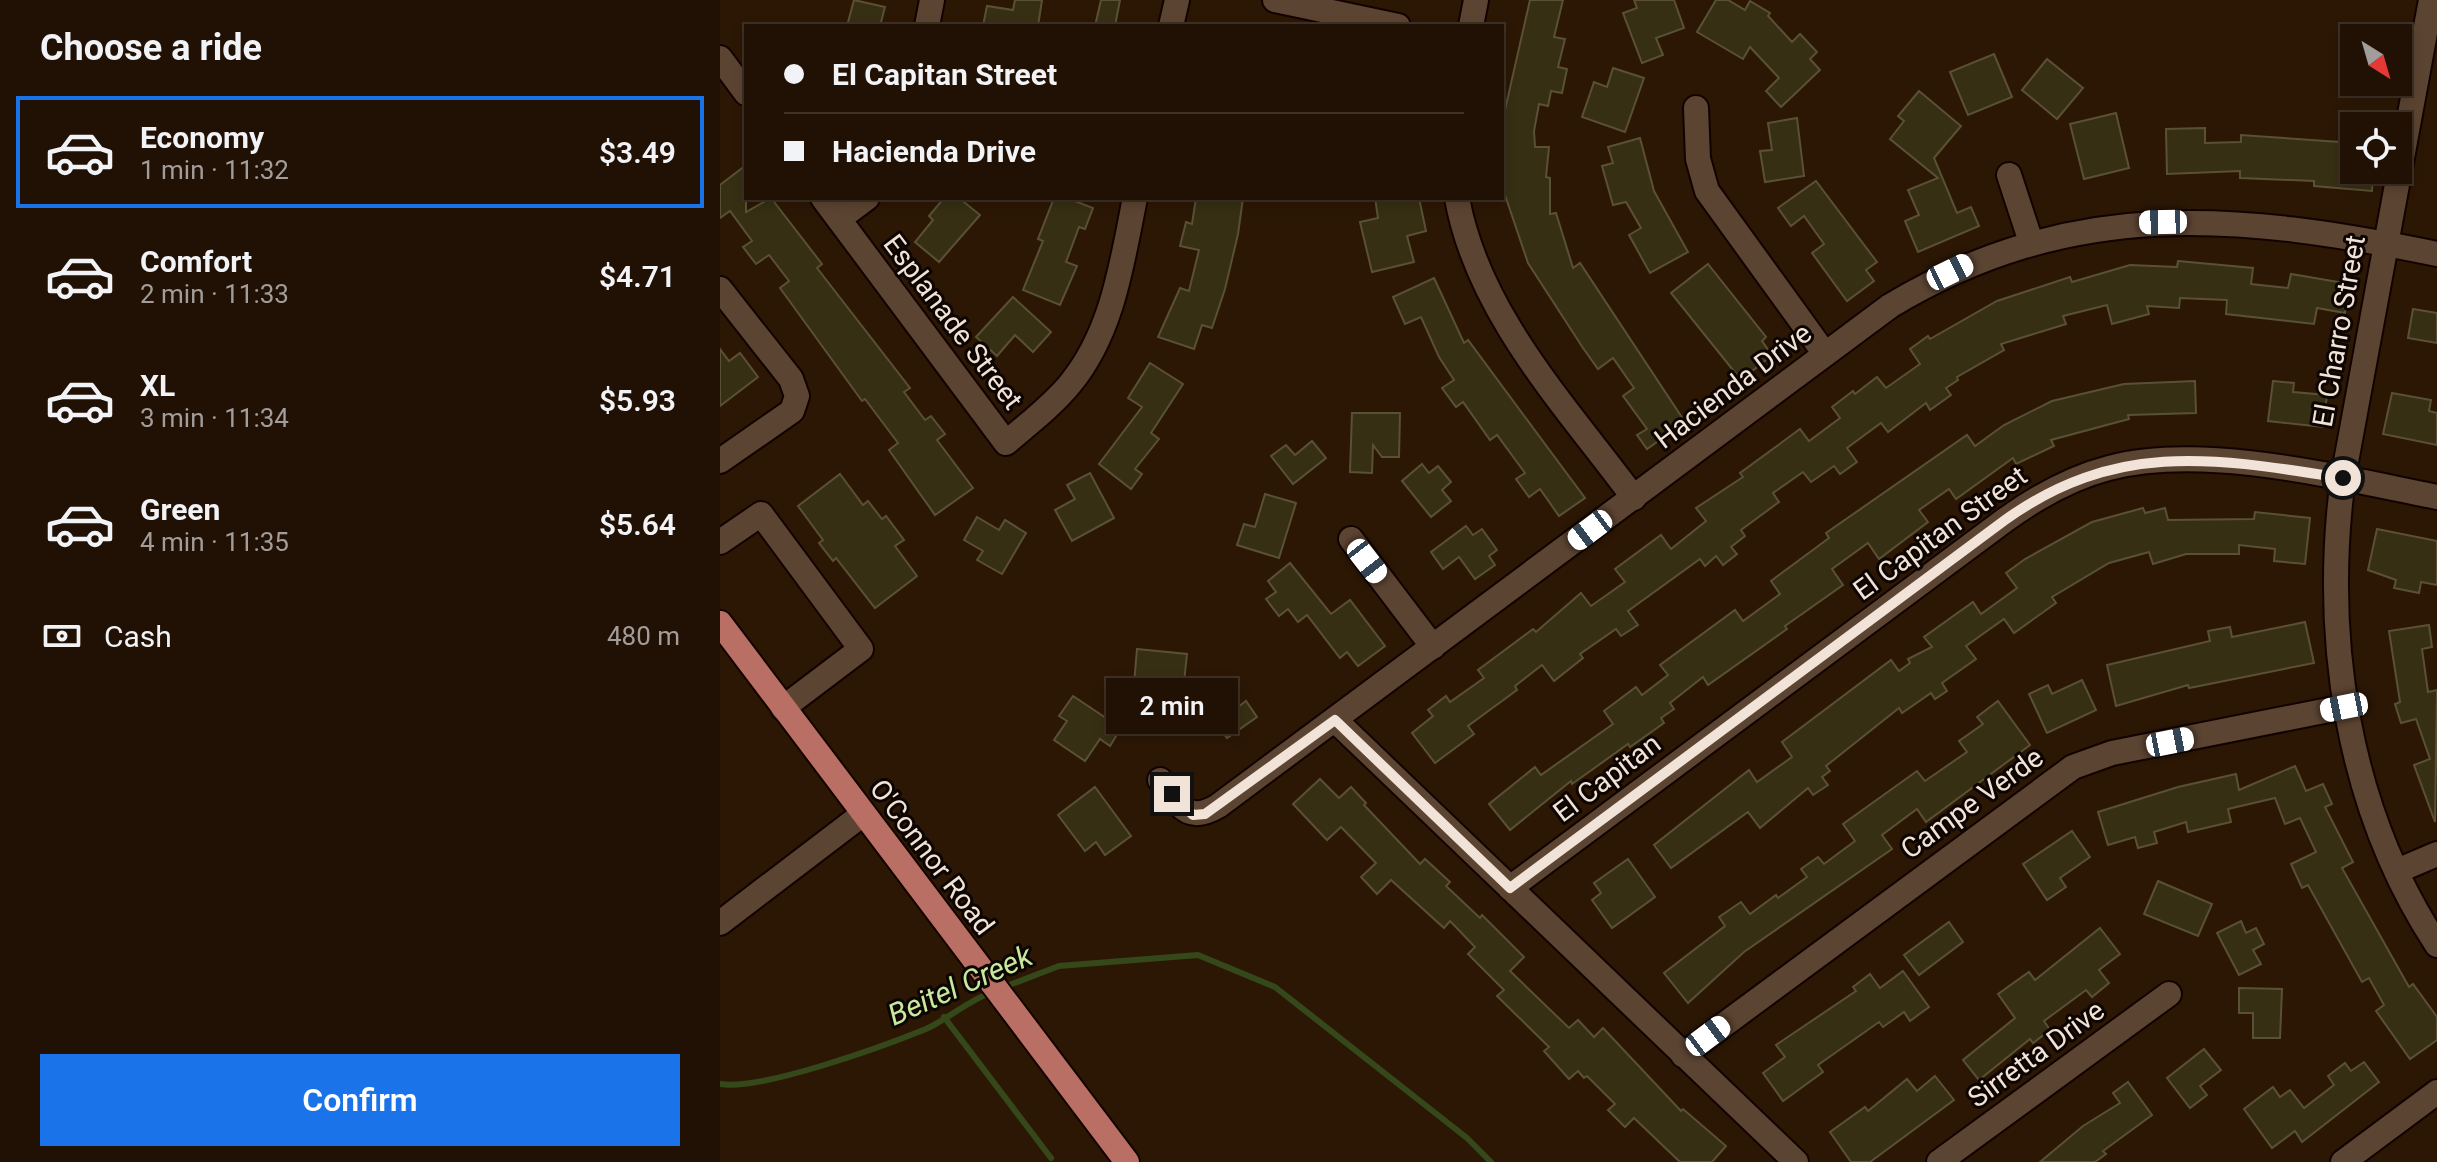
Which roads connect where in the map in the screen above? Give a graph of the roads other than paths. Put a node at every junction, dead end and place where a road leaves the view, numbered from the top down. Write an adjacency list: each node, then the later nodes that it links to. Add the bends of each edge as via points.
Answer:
1 (932, 0): 6 (street)
2 (1177, 0): 7 (street)
3 (1275, 0): 8 (street)
4 (1476, 0): 9 (street)
5 (2431, 0): 20 (street, El Charro Street)
6 (927, 24)
7 (1171, 24)
8 (1389, 24)
9 (1471, 24)
10 (720, 58): 11 (street)
11 (744, 90)
12 (1696, 108): 23 (street, via 1698,159 1707,191)
13 (2009, 175): 19 (street)
14 (825, 200): 18 (street, Esplanade Street)
15 (864, 200): 18 (street)
16 (1135, 200): 18 (street, Esplanade Street, via 1117,285 1094,347 1070,384 1006,443)
17 (1458, 200): 27 (street, via 1470,247 1501,315)
18 (839, 219)
19 (2031, 242): 20 (street, Hacienda Drive, via 2136,223 2190,222); 23 (street, Hacienda Drive, via 1932,281)
20 (2386, 243): 21 (street, Hacienda Drive); 25 (street, El Charro Street)
21 (2437, 254)
22 (720, 289): 24 (street, via 791,379 797,396 792,411)
23 (1825, 354): 27 (street, Hacienda Drive)
24 (720, 461)
25 (2343, 478): 26 (street, El Capitan Street); 32 (street, El Charro Street, via 2336,593); 34 (street, El Capitan Street, via 2168,460 2082,477 2029,502)
26 (2437, 497)
27 (1634, 498): 31 (street, Hacienda Drive)
28 (1351, 539): 31 (street)
29 (720, 542): 33 (street, via 761,514 861,649)
30 (720, 623): 33 (main road, O'Connor Road)
31 (1433, 647): 35 (street, Hacienda Drive)
32 (2344, 707): 39 (street, El Charro Street, via 2373,810); 44 (street, Campe Verde, via 2112,753 2073,767)
33 (783, 708): 37 (main road, O'Connor Road)
34 (1739, 717): 40 (street, El Capitan)
35 (1335, 720): 36 (street, Hacienda Drive, via 1205,814 1183,809); 40 (street)
36 (1160, 780)
37 (863, 814): 41 (street); 46 (main road, O'Connor Road)
38 (2437, 854): 39 (street)
39 (2397, 871): 42 (street, El Charro Street)
40 (1510, 888): 44 (street)
41 (720, 923)
42 (2437, 945)
43 (2169, 994): 48 (street, Sirretta Drive)
44 (1683, 1055): 47 (street)
45 (2437, 1092): 49 (street)
46 (1121, 1160)
47 (1796, 1162)
48 (1939, 1162)
49 (2343, 1162)

